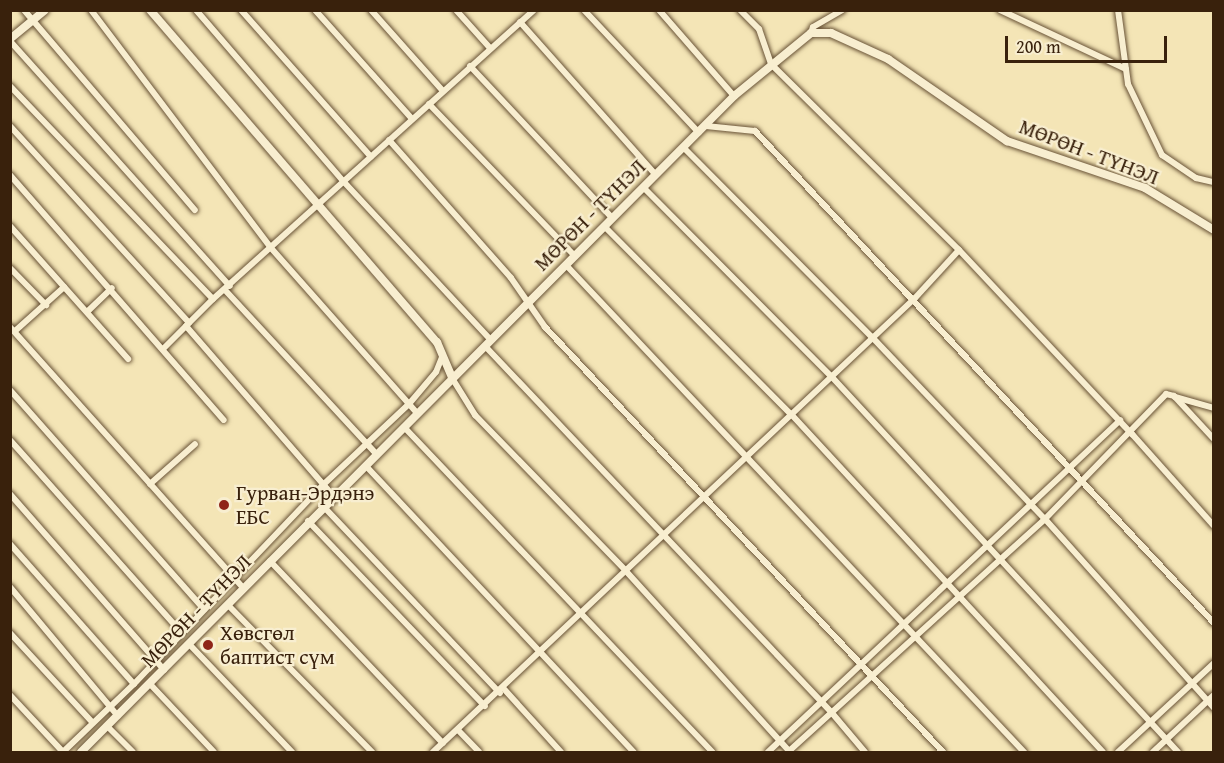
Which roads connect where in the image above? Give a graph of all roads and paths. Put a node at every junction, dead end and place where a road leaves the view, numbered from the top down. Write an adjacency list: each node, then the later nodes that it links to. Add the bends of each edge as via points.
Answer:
1 (24, 10): 17 (street)
2 (45, 10): 17 (street)
3 (91, 10): 46 (street)
4 (150, 10): 40 (street)
5 (196, 10): 37 (street)
6 (241, 10): 34 (street)
7 (315, 10): 29 (street)
8 (370, 10): 26 (street)
9 (456, 10): 21 (street)
10 (534, 10): 18 (street)
11 (584, 10): 31 (street)
12 (659, 10): 27 (street)
13 (740, 10): 22 (street, via 759,29)
14 (842, 10): 19 (street, via 813,27)
15 (1000, 10): 24 (street)
16 (1118, 10): 24 (street)
17 (33, 20): 20 (street); 41 (street)
18 (520, 22): 21 (street); 35 (street)
19 (811, 33): 22 (street, МӨРӨН - ТҮНЭЛ); 45 (street, МӨРӨН - ТҮНЭЛ, via 831,33 888,58 1007,141 1145,188)
20 (10, 40): 53 (street)
21 (490, 48): 23 (street)
22 (771, 64): 27 (street, МӨРӨН - ТҮНЭЛ); 47 (street)
23 (470, 66): 26 (street); 42 (street)
24 (1126, 69): 38 (street, via 1137,110 1162,155 1196,178)
25 (10, 86): 55 (street)
26 (443, 91): 28 (street)
27 (734, 96): 31 (street, МӨРӨН - ТҮНЭЛ)
28 (429, 105): 29 (street); 48 (street)
29 (412, 119): 32 (street)
30 (10, 126): 59 (street)
31 (703, 129): 33 (street, МӨРӨН - ТҮНЭЛ); 54 (street, via 755,131)
32 (389, 140): 34 (street); 56 (street, via 512,278)
33 (683, 147): 35 (street, МӨРӨН - ТҮНЭЛ); 61 (street)
34 (371, 157): 37 (street)
35 (655, 174): 39 (street, МӨРӨН - ТҮНЭЛ)
36 (10, 175): 52 (street)
37 (344, 182): 40 (street); 62 (street)
38 (1214, 182)
39 (642, 187): 42 (street, МӨРӨН - ТҮНЭЛ); 66 (street)
40 (319, 205): 46 (street); 64 (street)
41 (195, 210)
42 (612, 218): 44 (street, МӨРӨН - ТҮНЭЛ)
43 (10, 226): 51 (street)
44 (604, 226): 48 (street, МӨРӨН - ТҮНЭЛ); 73 (street)
45 (1214, 230)
46 (271, 248): 53 (street); 70 (street)
47 (959, 250): 54 (street); 75 (street)
48 (575, 256): 49 (street, МӨРӨН - ТҮНЭЛ)
49 (566, 265): 56 (street, МӨРӨН - ТҮНЭЛ); 83 (street)
50 (10, 268): 57 (street)
51 (64, 287): 57 (street); 58 (street)
52 (112, 288): 58 (street); 63 (street)
53 (227, 288): 55 (street); 81 (street)
54 (915, 298): 61 (street); 85 (street)
55 (213, 299): 59 (street)
56 (528, 302): 62 (street, МӨРӨН - ТҮНЭЛ); 90 (street, via 544,327)
57 (46, 305): 60 (street)
58 (88, 311): 65 (street)
59 (188, 325): 63 (street); 88 (street)
60 (13, 329): 87 (street)
61 (872, 337): 66 (street); 92 (street)
62 (488, 343): 67 (street, МӨРӨН - ТҮНЭЛ); 97 (street, via 570,441)
63 (164, 348): 74 (street)
64 (444, 355): 67 (street); 70 (street, via 436,372)
65 (128, 359)
66 (831, 376): 73 (street); 98 (street)
67 (452, 378): 72 (street, МӨРӨН - ТҮНЭЛ); 102 (street, via 475,415)
68 (10, 390): 109 (street)
69 (1174, 396): 71 (street); 77 (street, via 1167,394); 78 (street)
70 (409, 404): 72 (street); 81 (street)
71 (1214, 408)
72 (417, 413): 76 (street, МӨРӨН - ТҮНЭЛ)
73 (791, 414): 83 (street); 104 (street)
74 (224, 420)
75 (1120, 420): 77 (street); 85 (street)
76 (404, 426): 82 (street, МӨРӨН - ТҮНЭЛ); 110 (street)
77 (1132, 434): 86 (street); 96 (street)
78 (1214, 439)
79 (10, 440): 113 (street)
80 (195, 444): 87 (street)
81 (367, 444): 82 (street); 88 (street)
82 (377, 455): 84 (street, МӨРӨН - ТҮНЭЛ)
83 (745, 457): 90 (street); 112 (street)
84 (366, 466): 91 (street, МӨРӨН - ТҮНЭЛ); 117 (street)
85 (1069, 466): 86 (street); 92 (street)
86 (1083, 481): 94 (street); 111 (street)
87 (150, 484): 103 (street)
88 (324, 484): 91 (street); 103 (street)
89 (10, 494): 118 (street)
90 (704, 496): 97 (street); 120 (street)
91 (334, 497): 93 (street, МӨРӨН - ТҮНЭЛ)
92 (1030, 506): 94 (street); 98 (street)
93 (324, 507): 95 (street, МӨРӨН - ТҮНЭЛ); 126 (street)
94 (1045, 519): 100 (street); 125 (street)
95 (308, 521): 101 (street, МӨРӨН - ТҮНЭЛ); 132 (street)
96 (1214, 526)
97 (664, 534): 102 (street); 129 (street)
98 (989, 543): 100 (street); 104 (street)
99 (10, 544): 123 (street)
100 (1001, 557): 107 (street); 137 (street)
101 (270, 561): 106 (street, МӨРӨН - ТҮНЭЛ); 142 (street)
102 (625, 570): 110 (street); 141 (street)
103 (236, 579): 106 (street); 109 (street)
104 (946, 582): 107 (street); 112 (street)
105 (10, 587): 131 (street)
106 (243, 588): 108 (street, МӨРӨН - ТҮНЭЛ)
107 (960, 595): 115 (street); 158 (street)
108 (228, 605): 116 (street, МӨРӨН - ТҮНЭЛ); 148 (street)
109 (204, 609): 113 (street)
110 (580, 614): 117 (street); 153 (street)
111 (1214, 623)
112 (902, 625): 115 (street); 120 (street)
113 (181, 632): 118 (street)
114 (10, 633): 136 (street)
115 (916, 639): 122 (street); 157 (street)
116 (190, 645): 121 (street, МӨРӨН - ТҮНЭЛ); 147 (street)
117 (539, 652): 126 (street); 152 (street)
118 (155, 662): 121 (street); 123 (street)
119 (1214, 663): 125 (street)
120 (863, 665): 122 (street); 129 (street)
121 (164, 670): 124 (street, МӨРӨН - ТҮНЭЛ)
122 (875, 676): 134 (street); 156 (street)
123 (134, 684): 131 (street)
124 (150, 684): 135 (street, МӨРӨН - ТҮНЭЛ); 146 (street)
125 (1191, 684): 130 (street); 137 (street)
126 (502, 691): 132 (street); 151 (street)
127 (10, 695): 136 (street, via 63,753)
128 (1214, 695): 130 (street)
129 (822, 702): 134 (street); 141 (street)
130 (1207, 702): 133 (street); 140 (street)
131 (110, 706): 135 (street); 136 (street)
132 (485, 706): 139 (street)
133 (1214, 708)
134 (832, 712): 143 (street); 155 (street)
135 (118, 716): 138 (street, МӨРӨН - ТҮНЭЛ)
136 (92, 722)
137 (1149, 722): 140 (street); 159 (street)
138 (108, 727): 144 (street, МӨРӨН - ТҮНЭЛ); 145 (street)
139 (458, 730): 142 (street); 150 (street)
140 (1166, 740): 160 (street); 161 (street)
141 (781, 741): 143 (street); 154 (street)
142 (443, 743): 149 (street)
143 (789, 752)
144 (81, 753)
145 (133, 753)
146 (214, 753)
147 (292, 753)
148 (372, 753)
149 (433, 753)
150 (479, 753)
151 (561, 753)
152 (634, 753)
153 (712, 753)
154 (768, 753)
155 (865, 753)
156 (943, 753)
157 (1024, 753)
158 (1103, 753)
159 (1118, 753)
160 (1153, 753)
161 (1178, 753)

